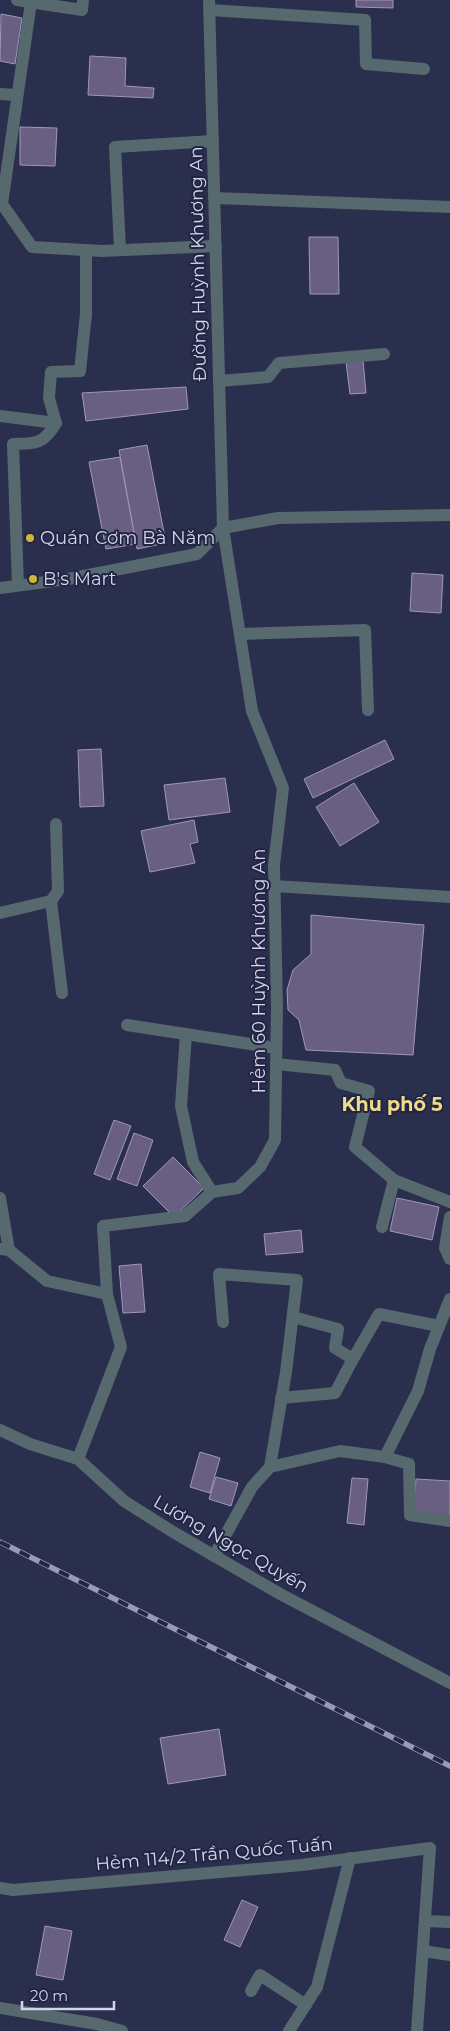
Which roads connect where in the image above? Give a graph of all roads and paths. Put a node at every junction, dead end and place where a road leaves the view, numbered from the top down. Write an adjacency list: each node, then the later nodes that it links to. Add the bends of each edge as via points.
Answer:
1 (17, 0): 3 (street)
2 (83, 0): 3 (street, via 82,10)
3 (31, 2): 7 (street)
4 (210, 5): 5 (street, via 365,20 366,64); 8 (street, Đường Huỳnh Khương An)
5 (424, 69)
6 (0, 94): 7 (street)
7 (17, 95): 10 (street)
8 (213, 141): 9 (street, Đường Huỳnh Khương An); 14 (street, via 115,147)
9 (214, 198): 11 (street); 12 (street, Đường Huỳnh Khương An)
10 (1, 203): 13 (street, via 32,247)
11 (450, 207)
12 (216, 246): 14 (street); 16 (street, Đường Huỳnh Khương An)
13 (86, 250): 14 (street); 18 (street, via 86,314 80,371 51,372 48,398)
14 (120, 250)
15 (384, 354): 16 (street, via 279,363 268,377)
16 (219, 381): 20 (street, Đường Huỳnh Khương An)
17 (0, 416): 18 (street)
18 (56, 423): 21 (street, via 50,434 36,444 13,444)
19 (450, 515): 20 (street, via 278,518)
20 (223, 528): 21 (street, via 197,554 68,579); 23 (street, Hẻm 60 Huỳnh Khương An)
21 (18, 585): 22 (street)
22 (0, 588)
23 (240, 634): 24 (street, via 365,630); 26 (street, Hẻm 60 Huỳnh Khương An, via 252,711 283,788)
24 (368, 710)
25 (56, 824): 28 (street, via 58,891)
26 (274, 886): 27 (street); 33 (street, Hẻm 60 Huỳnh Khương An)
27 (450, 898)
28 (51, 902): 29 (street); 30 (street)
29 (0, 913)
30 (62, 993)
31 (127, 1025): 32 (street)
32 (186, 1034): 33 (street); 36 (street, via 181,1106 193,1162)
33 (276, 1048): 34 (street, Hẻm 60 Huỳnh Khương An)
34 (276, 1064): 35 (street, via 335,1070 341,1083 369,1091 355,1147); 36 (street, Hẻm 60 Huỳnh Khương An, via 275,1140 260,1168 238,1188)
35 (394, 1180): 38 (street); 40 (street)
36 (212, 1192): 43 (street, via 185,1216 103,1226)
37 (0, 1198): 41 (street)
38 (450, 1202)
39 (450, 1217): 42 (street, via 445,1248)
40 (382, 1227)
41 (5, 1250): 43 (street, via 47,1280)
42 (450, 1259)
43 (107, 1294): 52 (street, via 121,1347)
44 (450, 1299): 47 (street)
45 (292, 1317): 46 (street, via 297,1280 219,1274); 48 (street, via 338,1329 334,1348); 49 (street)
46 (223, 1322)
47 (439, 1326): 48 (street, via 378,1314); 51 (street, via 418,1390)
48 (353, 1359): 49 (street, via 335,1393)
49 (281, 1398): 53 (street)
50 (0, 1430): 52 (street, Lương Ngọc Quyến, via 30,1444)
51 (386, 1457): 53 (street, via 340,1451); 54 (street, via 408,1464 410,1515)
52 (78, 1459): 55 (street, Lương Ngọc Quyến, via 124,1502)
53 (270, 1467): 55 (street, via 252,1487)
54 (450, 1521)
55 (214, 1556): 56 (street, Lương Ngọc Quyến)
56 (450, 1683)
57 (350, 1858): 58 (street, Hẻm 114/2 Trần Quốc Tuấn, via 272,1868 13,1890); 59 (street, Hẻm 114/2 Trần Quốc Tuấn, via 430,1848); 64 (street, via 317,1987)
58 (0, 1888)
59 (425, 1920): 60 (street); 61 (street)
60 (450, 1922)
61 (423, 1951): 62 (street); 68 (street)
62 (450, 1954)
63 (251, 1991): 64 (street, via 260,1975)
64 (306, 2005): 67 (street)
65 (0, 2008): 66 (street)
66 (122, 2031)
67 (289, 2031)
68 (417, 2031)

